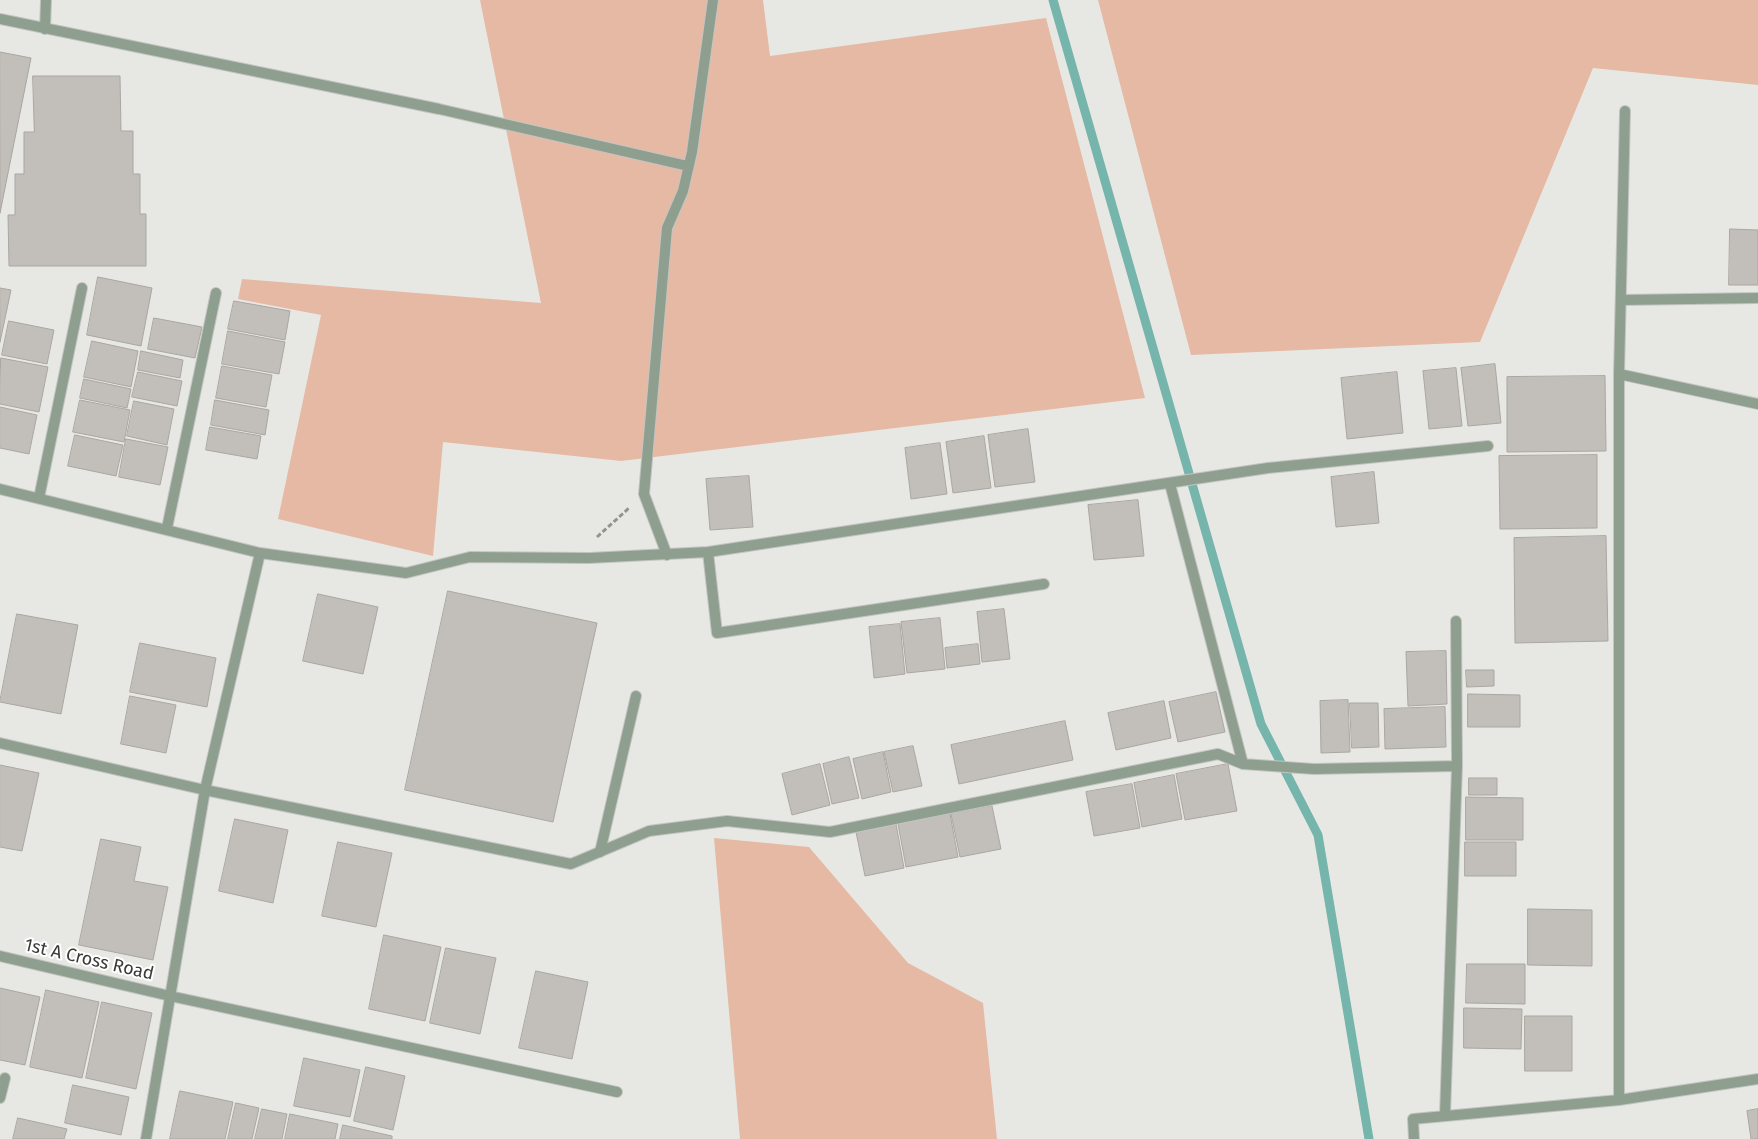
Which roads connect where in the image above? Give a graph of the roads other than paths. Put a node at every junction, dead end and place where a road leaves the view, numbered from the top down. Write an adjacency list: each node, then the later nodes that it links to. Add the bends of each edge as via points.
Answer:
1 (46, 0): 4 (street)
2 (713, 0): 6 (street)
3 (0, 19): 4 (street)
4 (45, 29): 6 (street, via 430,107)
5 (1625, 111): 10 (street)
6 (688, 166): 20 (street, via 683,191 667,228 644,494)
7 (82, 288): 16 (street)
8 (216, 293): 17 (street)
9 (1758, 298): 10 (street)
10 (1621, 300): 11 (street)
11 (1619, 374): 12 (street); 35 (street)
12 (1758, 404)
13 (1488, 446): 14 (street, via 1245,472)
14 (1170, 484): 18 (street); 25 (street)
15 (0, 489): 16 (street)
16 (39, 498): 17 (street)
17 (168, 528): 19 (street)
18 (708, 552): 20 (street); 21 (street, via 717,633)
19 (260, 553): 20 (street, via 406,573 470,557 574,558); 27 (street)
20 (667, 554)
21 (1044, 584)
22 (1456, 620): 26 (street)
23 (636, 696): 28 (street)
24 (0, 743): 27 (street)
25 (1243, 764): 26 (street, via 1314,769); 28 (street, via 1218,754 830,832 727,821 649,831)
26 (1457, 766): 36 (street)
27 (205, 790): 28 (street, via 571,864); 30 (street)
28 (600, 852)
29 (0, 956): 30 (street, 1st A Cross Road)
30 (170, 996): 33 (street, 1st A Cross Road); 37 (street)
31 (5, 1078): 34 (street)
32 (1758, 1079): 35 (street)
33 (617, 1092)
34 (0, 1098)
35 (1619, 1100): 36 (street)
36 (1444, 1115): 38 (street, via 1413,1119)
37 (146, 1139)
38 (1414, 1139)

